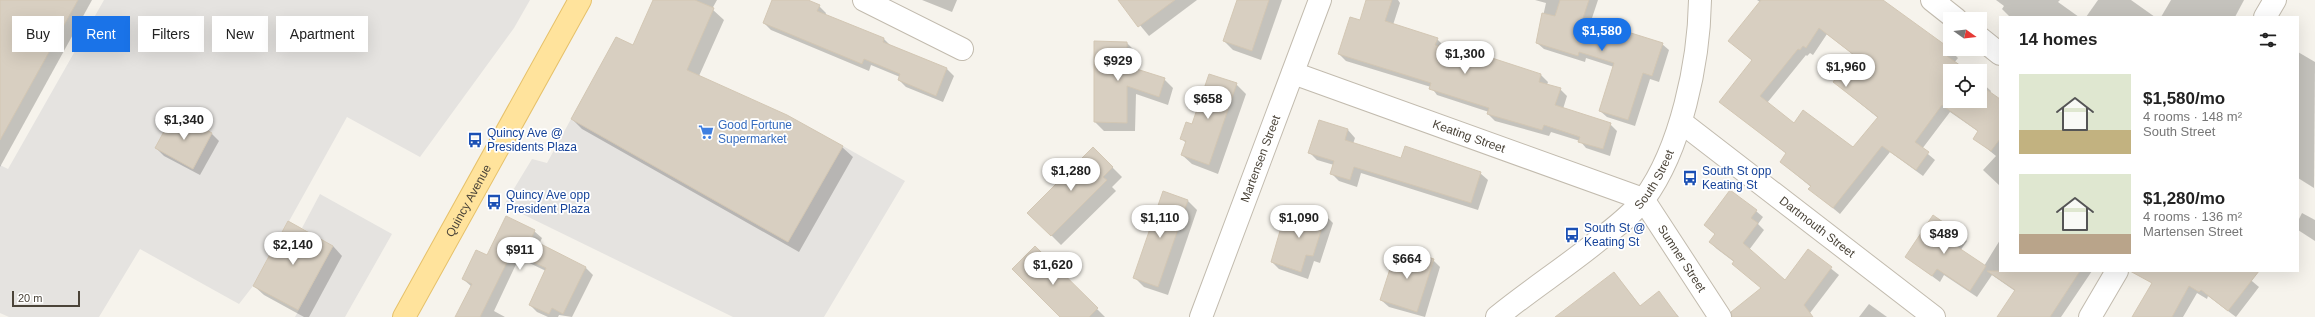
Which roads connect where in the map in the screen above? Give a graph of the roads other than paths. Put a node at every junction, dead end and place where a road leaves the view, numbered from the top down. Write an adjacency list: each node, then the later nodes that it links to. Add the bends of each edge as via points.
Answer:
1 (580, 0): 16 (main road, Quincy Avenue)
2 (864, 0): 10 (street)
3 (1320, 0): 12 (street, Martensen Street)
4 (1700, 0): 13 (street, South Street, via 1698,35)
5 (1932, 0): 7 (street)
6 (2275, 0): 8 (street)
7 (1947, 12)
8 (2266, 16)
9 (1987, 44): 11 (street)
10 (962, 49)
11 (1999, 53)
12 (1294, 74): 14 (street, Keating Street); 17 (street, Martensen Street)
13 (1681, 122): 14 (street, South Street, via 1660,170); 20 (street, Dartmouth Street)
14 (1643, 199): 18 (street, South Street, via 1601,239); 19 (street, Sumner Street)
15 (2116, 272): 21 (street)
16 (404, 317)
17 (1201, 317)
18 (1497, 317)
19 (1720, 317)
20 (1934, 317)
21 (2090, 317)

